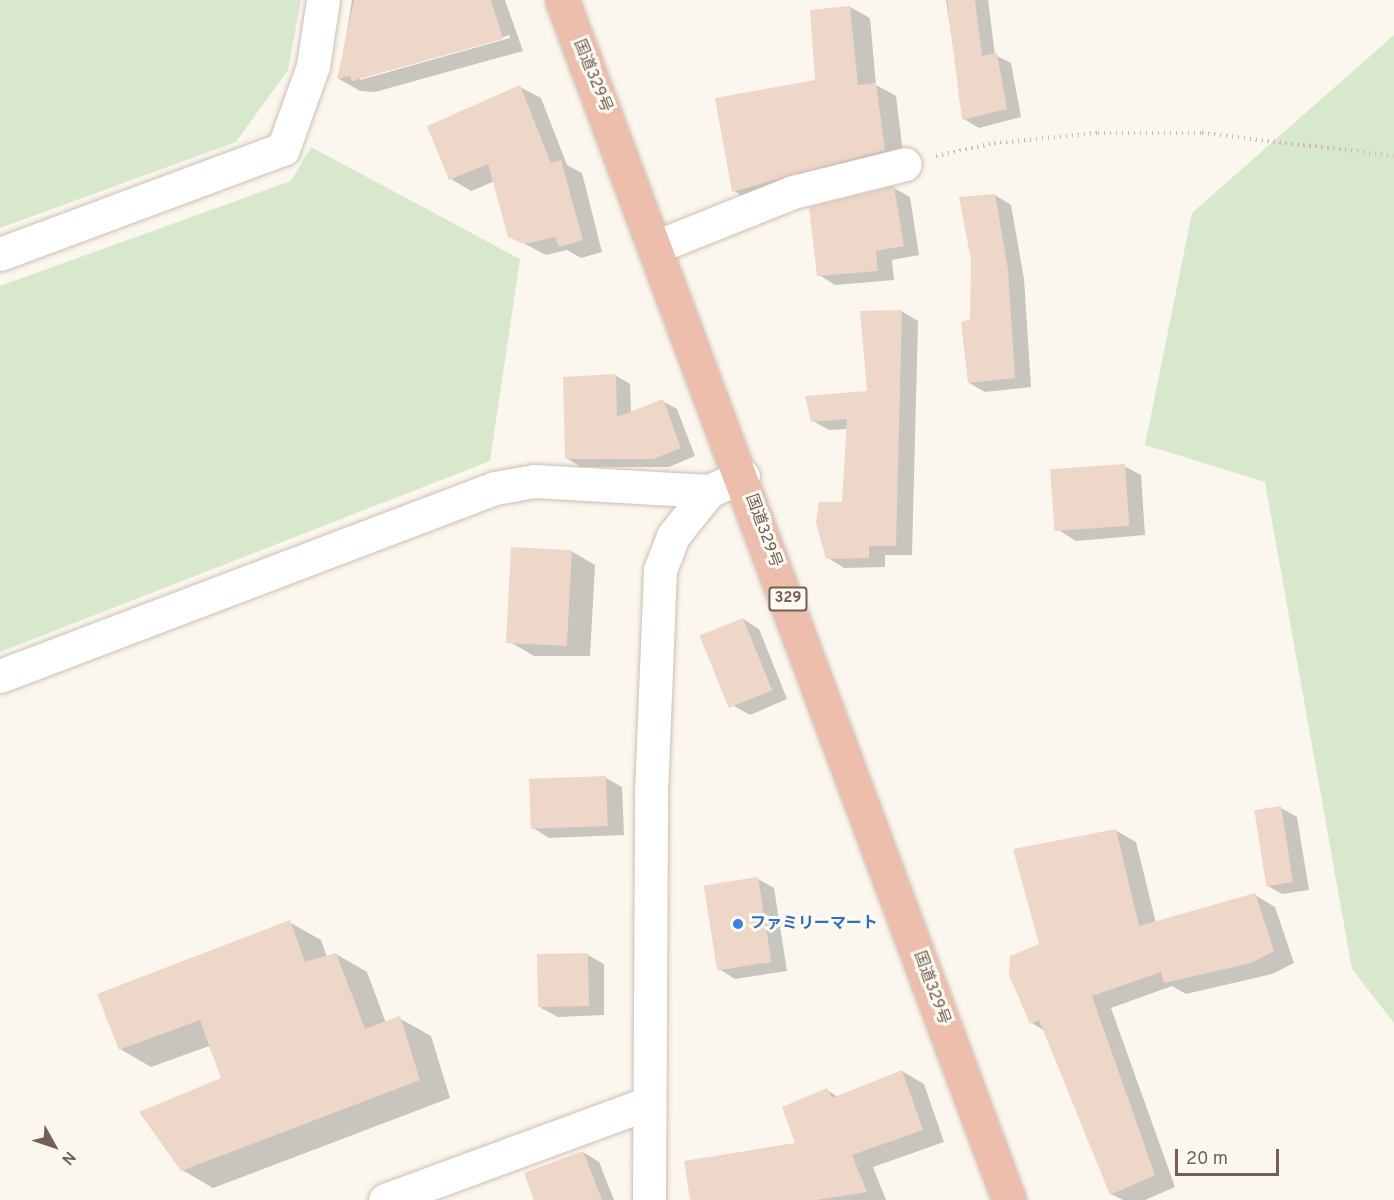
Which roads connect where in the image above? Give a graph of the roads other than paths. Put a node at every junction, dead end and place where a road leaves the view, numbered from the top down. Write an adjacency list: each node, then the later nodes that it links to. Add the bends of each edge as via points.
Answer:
1 (323, 0): 5 (street, via 313,66 283,149)
2 (562, 0): 4 (highway, 国道329号 / 329)
3 (905, 164): 4 (street, via 793,192)
4 (657, 246): 6 (highway, 国道329号 / 329)
5 (0, 254)
6 (743, 476): 7 (street); 12 (highway, 国道329号 / 329)
7 (709, 491): 8 (street, via 534,481 495,488); 9 (street, via 673,536 660,570)
8 (0, 676)
9 (646, 1104): 10 (street); 11 (street)
10 (385, 1200)
11 (649, 1200)
12 (1009, 1200)

